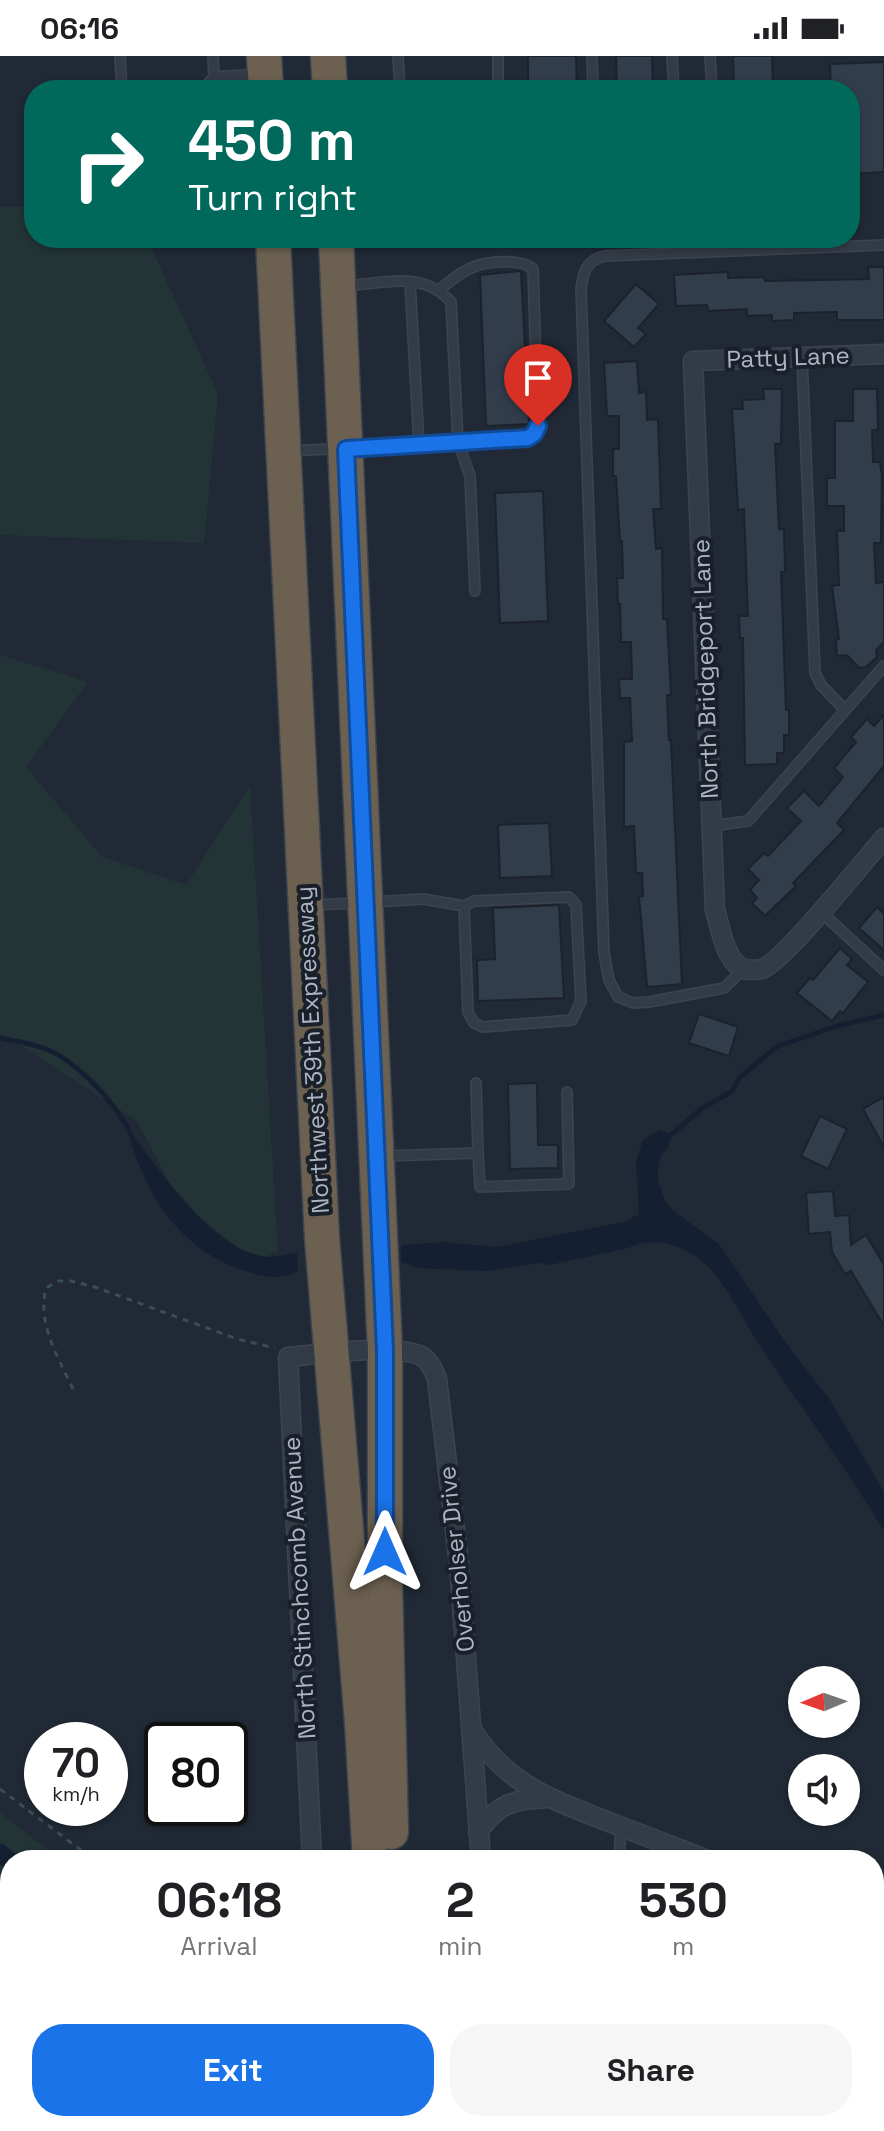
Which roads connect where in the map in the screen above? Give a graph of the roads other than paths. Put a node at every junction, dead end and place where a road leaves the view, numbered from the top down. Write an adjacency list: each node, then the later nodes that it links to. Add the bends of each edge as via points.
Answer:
1 (120, 56): 11 (lane)
2 (213, 56): 10 (lane)
3 (328, 56): 13 (highway)
4 (398, 56): 14 (lane)
5 (498, 56): 15 (lane)
6 (592, 56): 16 (lane)
7 (672, 56): 17 (lane)
8 (710, 56): 18 (lane)
9 (265, 73): 10 (lane)
10 (214, 77): 12 (lane)
11 (121, 80)
12 (211, 80)
13 (329, 80)
14 (400, 80)
15 (498, 80)
16 (593, 80)
17 (673, 80)
18 (711, 80)
19 (884, 245): 20 (lane)
20 (860, 246)
21 (274, 248): 33 (highway, Northwest 39th Expressway)
22 (336, 248): 25 (highway)
23 (808, 248): 43 (lane, via 604,256 583,272 581,289 609,980 618,997 649,1002 724,988)
24 (410, 282): 25 (lane); 26 (lane); 31 (lane)
25 (338, 286): 32 (highway)
26 (440, 289): 30 (lane, via 451,302); 30 (lane, via 481,265 526,264 534,273 537,430 528,438)
27 (884, 354): 28 (street, Patty Lane)
28 (802, 357): 29 (street, Patty Lane); 36 (lane, via 815,673)
29 (693, 361): 37 (street, North Bridgeport Lane)
30 (458, 442): 31 (lane); 34 (lane, via 470,476)
31 (419, 444): 32 (lane)
32 (346, 449): 33 (lane); 39 (highway)
33 (284, 451): 40 (highway, Northwest 39th Expressway)
34 (475, 591)
35 (884, 666): 36 (lane)
36 (845, 710): 37 (lane, via 748,821)
37 (711, 826): 43 (street, North Bridgeport Lane, via 715,910 732,960)
38 (884, 838): 42 (street)
39 (365, 902): 40 (lane); 41 (lane, via 423,899); 48 (highway)
40 (305, 906): 50 (highway, Northwest 39th Expressway)
41 (464, 906): 41 (lane, via 468,1012 474,1023 483,1027 572,1020 581,1001 576,905 569,897 474,901)
42 (821, 912): 43 (street, via 763,969); 44 (lane)
43 (744, 969)
44 (884, 970)
45 (476, 1083): 47 (lane)
46 (567, 1092): 47 (lane, via 569,1184 480,1187)
47 (478, 1153): 48 (lane)
48 (377, 1156): 49 (highway)
49 (385, 1351): 50 (street, Overholser Drive); 51 (street, Overholser Drive, via 420,1355 437,1379 459,1564); 57 (highway)
50 (330, 1353): 55 (street, North Stinchcomb Avenue, via 288,1357); 56 (highway, Northwest 39th Expressway)
51 (471, 1729): 52 (street, via 502,1767); 54 (street, Overholser Drive)
52 (547, 1798): 53 (street); 54 (street, via 508,1804 489,1816)
53 (621, 1827): 59 (lane); 60 (street)
54 (478, 1832): 58 (street, Overholser Drive)
55 (312, 1850)
56 (369, 1850)
57 (393, 1850)
58 (480, 1850)
59 (620, 1850)
60 (681, 1850)

